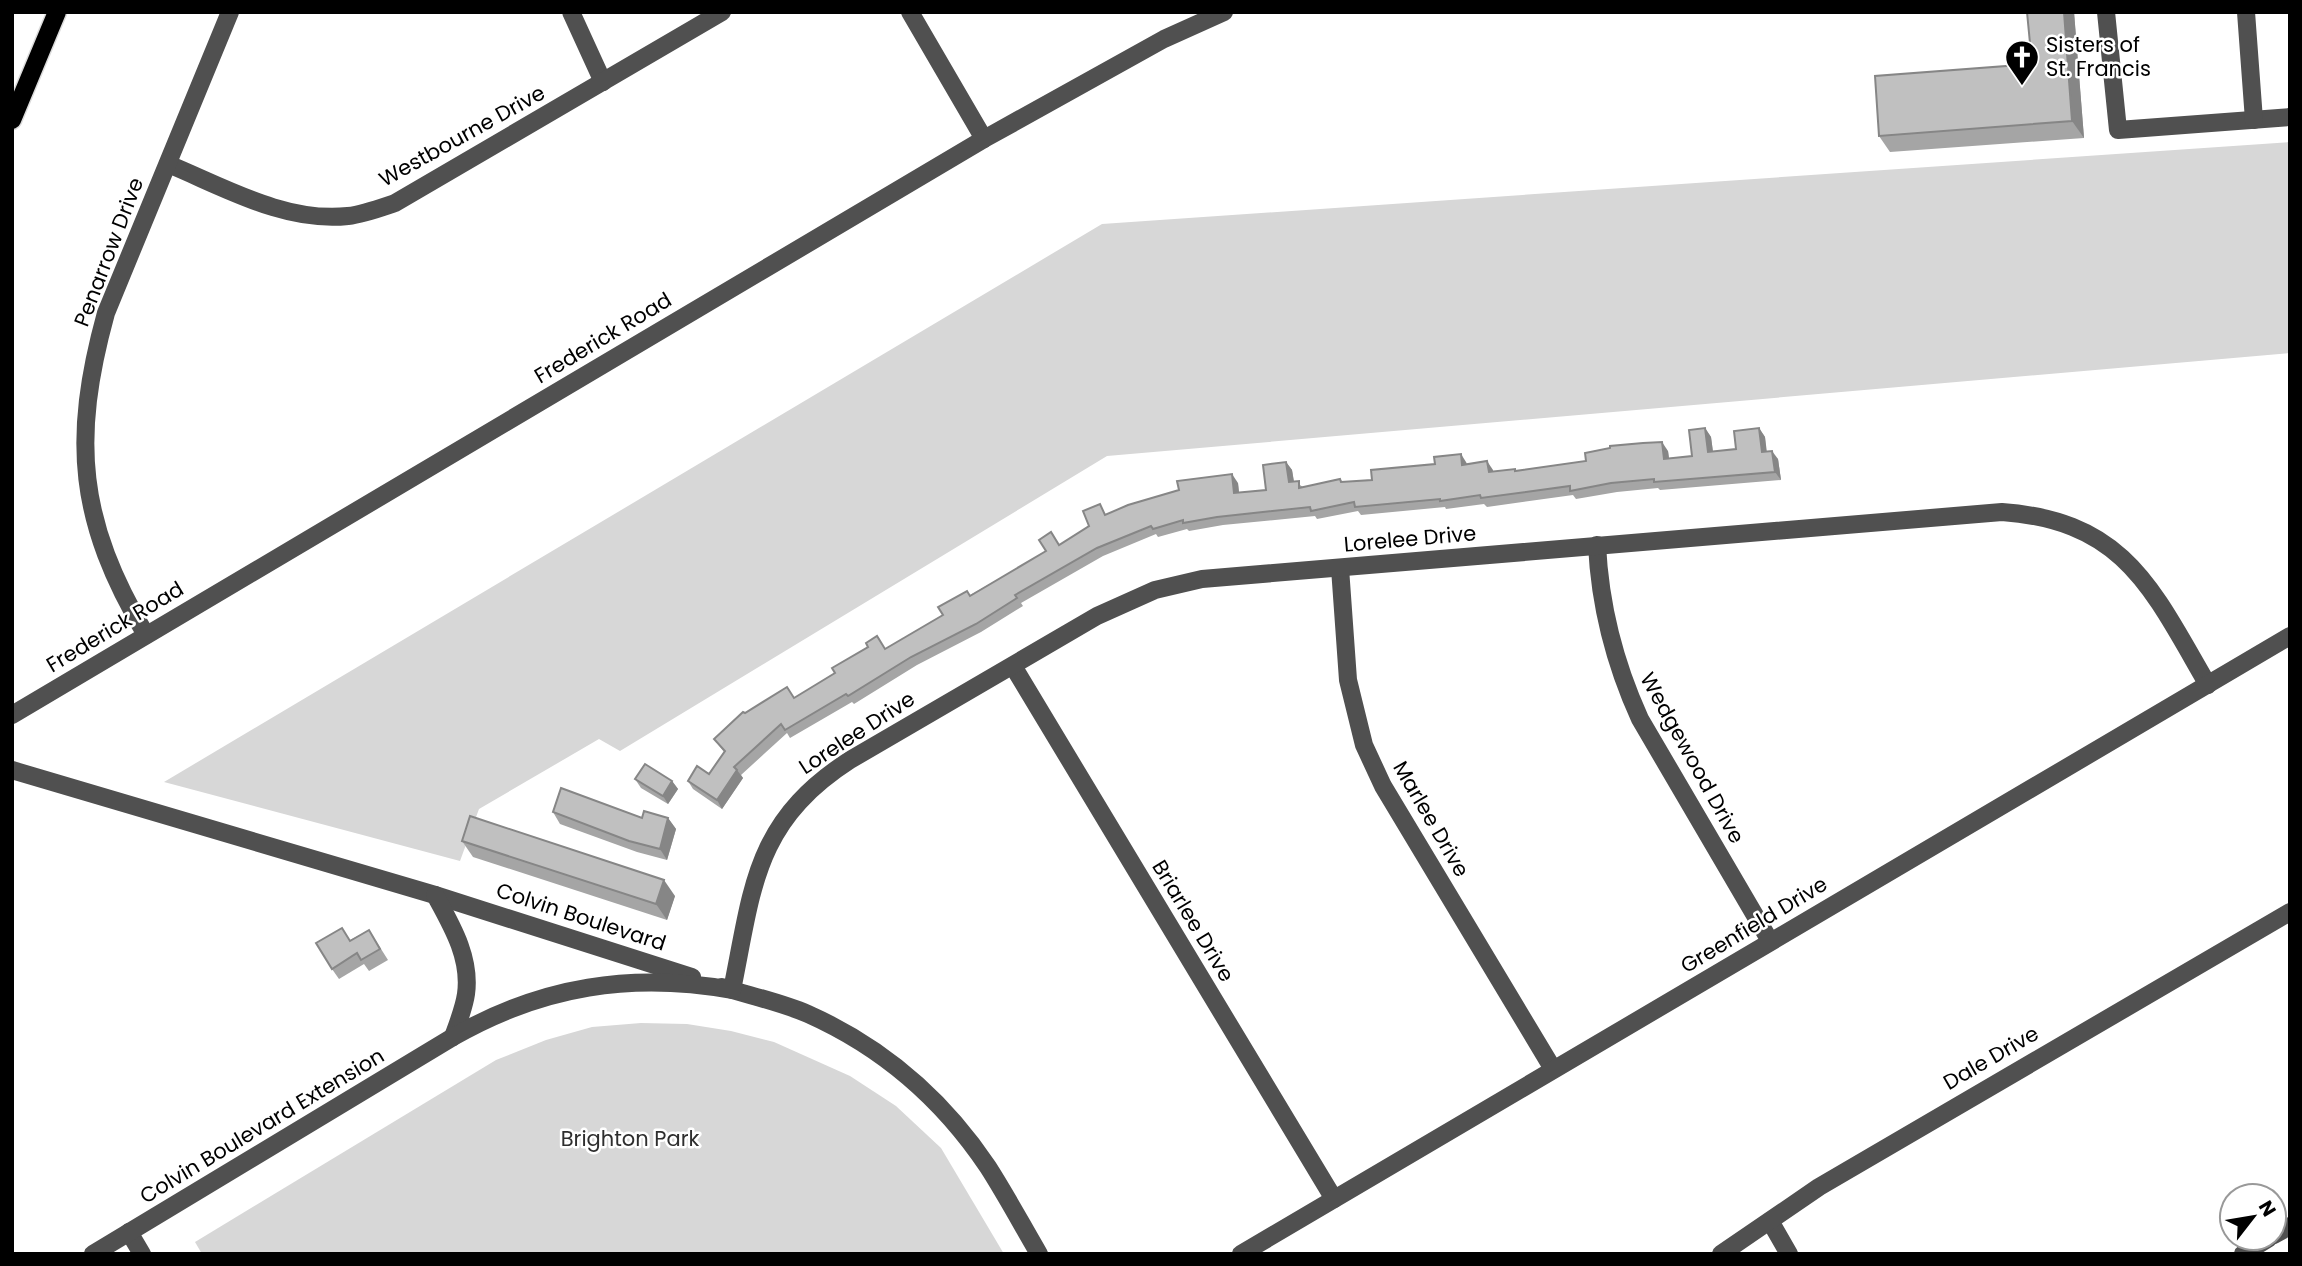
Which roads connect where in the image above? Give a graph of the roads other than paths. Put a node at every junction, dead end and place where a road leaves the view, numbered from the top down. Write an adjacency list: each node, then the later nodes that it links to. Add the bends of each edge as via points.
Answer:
1 (57, 12): 11 (main road)
2 (230, 12): 14 (street, Penarrow Drive)
3 (571, 12): 9 (street)
4 (722, 12): 9 (street, Westbourne Drive)
5 (909, 12): 13 (street)
6 (1224, 12): 13 (street, Frederick Road, via 1164,39)
7 (2106, 12): 12 (street, via 2118,130)
8 (2246, 12): 12 (street)
9 (604, 82): 14 (street, Westbourne Drive, via 395,203 348,216 294,213)
10 (2290, 117): 12 (street)
11 (12, 120)
12 (2254, 120)
13 (984, 139): 17 (street, Frederick Road)
14 (168, 164): 17 (street, Penarrow Drive, via 106,313 91,376 85,440 90,502 102,546 124,599)
15 (1597, 545): 16 (street, Lorelee Drive); 20 (street, Lorelee Drive, via 2002,512 2059,521 2089,534 2144,579); 25 (street, Wedgewood Drive, via 1603,609 1624,684)
16 (1340, 568): 19 (street, Lorelee Drive, via 1202,579 1155,590 1097,616); 28 (street, Marlee Drive, via 1348,680 1364,745 1382,786)
17 (146, 635): 21 (street, Frederick Road)
18 (2290, 636): 20 (street, Greenfield Drive)
19 (1013, 666): 26 (street, Lorelee Drive, via 850,760 797,802 762,860); 29 (street, Briarlee Drive)
20 (2208, 685): 25 (street, Greenfield Drive)
21 (12, 715)
22 (12, 770): 23 (street, Colvin Boulevard)
23 (435, 895): 26 (street, Colvin Boulevard); 27 (street, via 466,962 466,995)
24 (2289, 913): 30 (street, Dale Drive, via 1943,1113)
25 (1770, 941): 28 (street, Greenfield Drive)
26 (732, 990): 27 (street, Colvin Boulevard Extension, via 666,982 586,987 508,1009); 34 (street, Colvin Boulevard, via 794,1009 841,1030 908,1076 964,1134)
27 (453, 1037): 31 (street, Colvin Boulevard Extension)
28 (1553, 1069): 29 (street, Greenfield Drive)
29 (1334, 1199): 35 (street, Greenfield Drive)
30 (1770, 1221): 36 (street, Dale Drive); 37 (street)
31 (129, 1232): 32 (street, Colvin Boulevard Extension); 33 (street)
32 (93, 1254)
33 (142, 1254)
34 (1039, 1254)
35 (1241, 1254)
36 (1721, 1254)
37 (1789, 1254)

